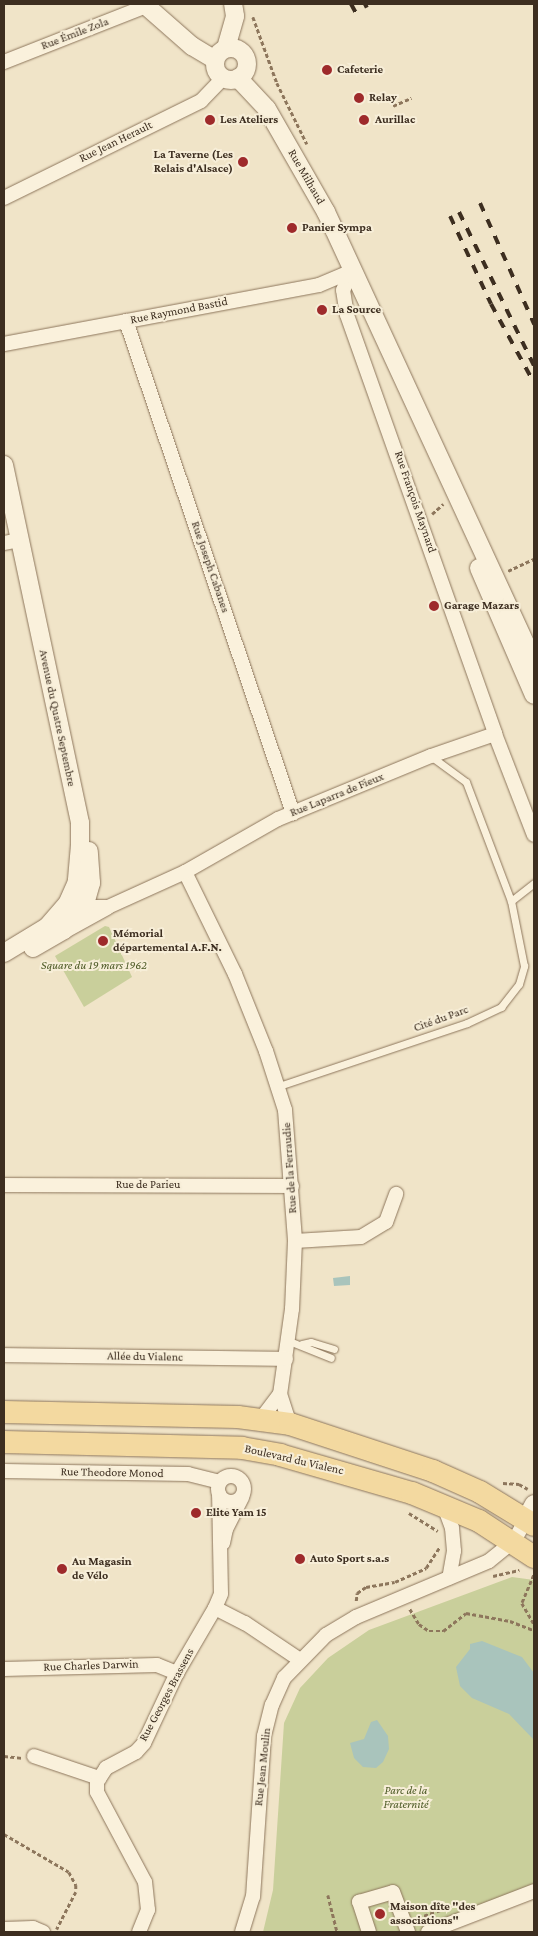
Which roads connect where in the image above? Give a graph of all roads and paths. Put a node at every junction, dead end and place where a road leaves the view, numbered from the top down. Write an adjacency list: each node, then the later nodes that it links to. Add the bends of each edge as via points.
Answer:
1 (233, 4): 3 (street, via 235,16)
2 (145, 5): 3 (street, via 192,46); 4 (street, Rue Émile Zola)
3 (221, 54): 5 (street, via 216,70); 5 (street, via 237,48 245,55 247,66)
4 (4, 62)
5 (231, 78): 8 (street, Rue Jean Herault, via 200,102); 9 (street, Rue Milhaud, via 267,109 326,212)
6 (411, 98): 7 (path)
7 (393, 106)
8 (4, 198)
9 (356, 278): 10 (street, Rue Raymond Bastid); 12 (street, Rue Milhaud); 19 (street, Rue François Maynard, via 343,290 348,315)
10 (126, 321): 11 (street, Rue Raymond Bastid); 21 (street, Rue Joseph Cabanes)
11 (4, 344)
12 (386, 344): 17 (street); 18 (street, via 427,449)
13 (4, 465): 14 (street, Avenue du Quatre Septembre)
14 (12, 542): 25 (street, Avenue du Quatre Septembre, via 80,823)
15 (534, 559): 16 (path)
16 (508, 571)
17 (534, 663)
18 (534, 695)
19 (496, 734): 20 (street, Rue Laparra de Fieux); 22 (street)
20 (431, 756): 21 (street, Rue Laparra de Fieux); 26 (lane, Cité du Parc, via 466,782)
21 (294, 813): 23 (street, Rue Laparra de Fieux, via 278,818)
22 (534, 834)
23 (185, 872): 27 (street, Rue Laparra de Fieux); 31 (street, Rue de la Ferraudie, via 235,974)
24 (534, 883): 26 (lane)
25 (78, 900): 27 (street); 28 (street, via 64,930); 29 (street, via 47,926)
26 (511, 900): 31 (lane, Cité du Parc, via 524,966 519,984 501,1007 467,1023)
27 (108, 908): 28 (street, Rue Laparra de Fieux)
28 (46, 941): 30 (street)
29 (4, 953)
30 (4, 963)
31 (279, 1086): 33 (street, Rue de la Ferraudie, via 289,1136)
32 (4, 1186): 33 (street, Rue de Parieu)
33 (292, 1186): 35 (street, Rue de la Ferraudie)
34 (396, 1194): 35 (street, via 386,1222 361,1237)
35 (295, 1241): 36 (street, Rue de la Ferraudie)
36 (295, 1343): 37 (lane, via 311,1342); 39 (street, Rue de la Ferraudie); 40 (lane)
37 (334, 1349)
38 (4, 1355): 39 (street, Allée du Vialenc)
39 (286, 1358): 41 (street, Rue de la Ferraudie)
40 (331, 1358)
41 (280, 1394): 43 (street, Rue de la Ferraudie); 44 (street, Rue de la Ferraudie)
42 (4, 1412): 43 (main road)
43 (261, 1419): 44 (main road)
44 (290, 1424): 51 (main road, via 433,1470)
45 (4, 1442): 49 (main road, Boulevard du Vialenc, via 242,1448 345,1472)
46 (4, 1470): 47 (street, Rue Theodore Monod, via 188,1474)
47 (219, 1488): 48 (street, via 227,1502); 48 (street, via 231,1476 239,1478 244,1485); 56 (street, Rue Georges Brassens)
48 (242, 1497): 56 (street, Rue Georges Brassens, via 226,1529)
49 (444, 1506): 53 (main road, Boulevard du Vialenc); 58 (street, via 452,1528 454,1551)
50 (404, 1510): 52 (path, via 441,1533)
51 (532, 1516): 53 (street, Rue Jean Moulin)
52 (441, 1539)
53 (514, 1541): 55 (main road, Boulevard du Vialenc); 58 (street, Rue Jean Moulin, via 490,1561)
54 (441, 1544): 64 (path, via 426,1568 395,1582 366,1587 357,1593)
55 (534, 1557)
56 (220, 1571): 61 (street, Rue Georges Brassens, via 221,1594)
57 (534, 1575): 59 (path, via 509,1570); 65 (path, via 522,1603)
58 (449, 1578): 64 (street, Rue Jean Moulin)
59 (486, 1579)
60 (419, 1606): 62 (path)
61 (216, 1608): 67 (street, via 245,1623); 69 (street, Rue Georges Brassens)
62 (410, 1609): 63 (path); 66 (path, via 419,1624 429,1632 443,1631 466,1613 510,1621)
63 (404, 1611)
64 (356, 1617): 67 (street, Rue Jean Moulin, via 326,1635)
65 (534, 1624)
66 (534, 1630)
67 (300, 1660): 79 (street, Rue Jean Moulin, via 284,1678 272,1705 264,1736 253,1897)
68 (4, 1669): 69 (street, Rue Charles Darwin, via 157,1665)
69 (177, 1674): 71 (street, Rue Georges Brassens, via 144,1743 136,1752 106,1768)
70 (34, 1756): 71 (street)
71 (99, 1778): 78 (street, via 97,1792 145,1882 148,1910)
72 (4, 1834): 77 (path, via 59,1864 76,1885)
73 (534, 1890): 83 (street)
74 (328, 1895): 80 (path)
75 (4, 1929): 76 (street, via 33,1928)
76 (43, 1932)
77 (55, 1932)
78 (138, 1932)
79 (242, 1932)
80 (337, 1932)
81 (368, 1932): 82 (street, via 359,1902 393,1892)
82 (408, 1932)
83 (428, 1932)

